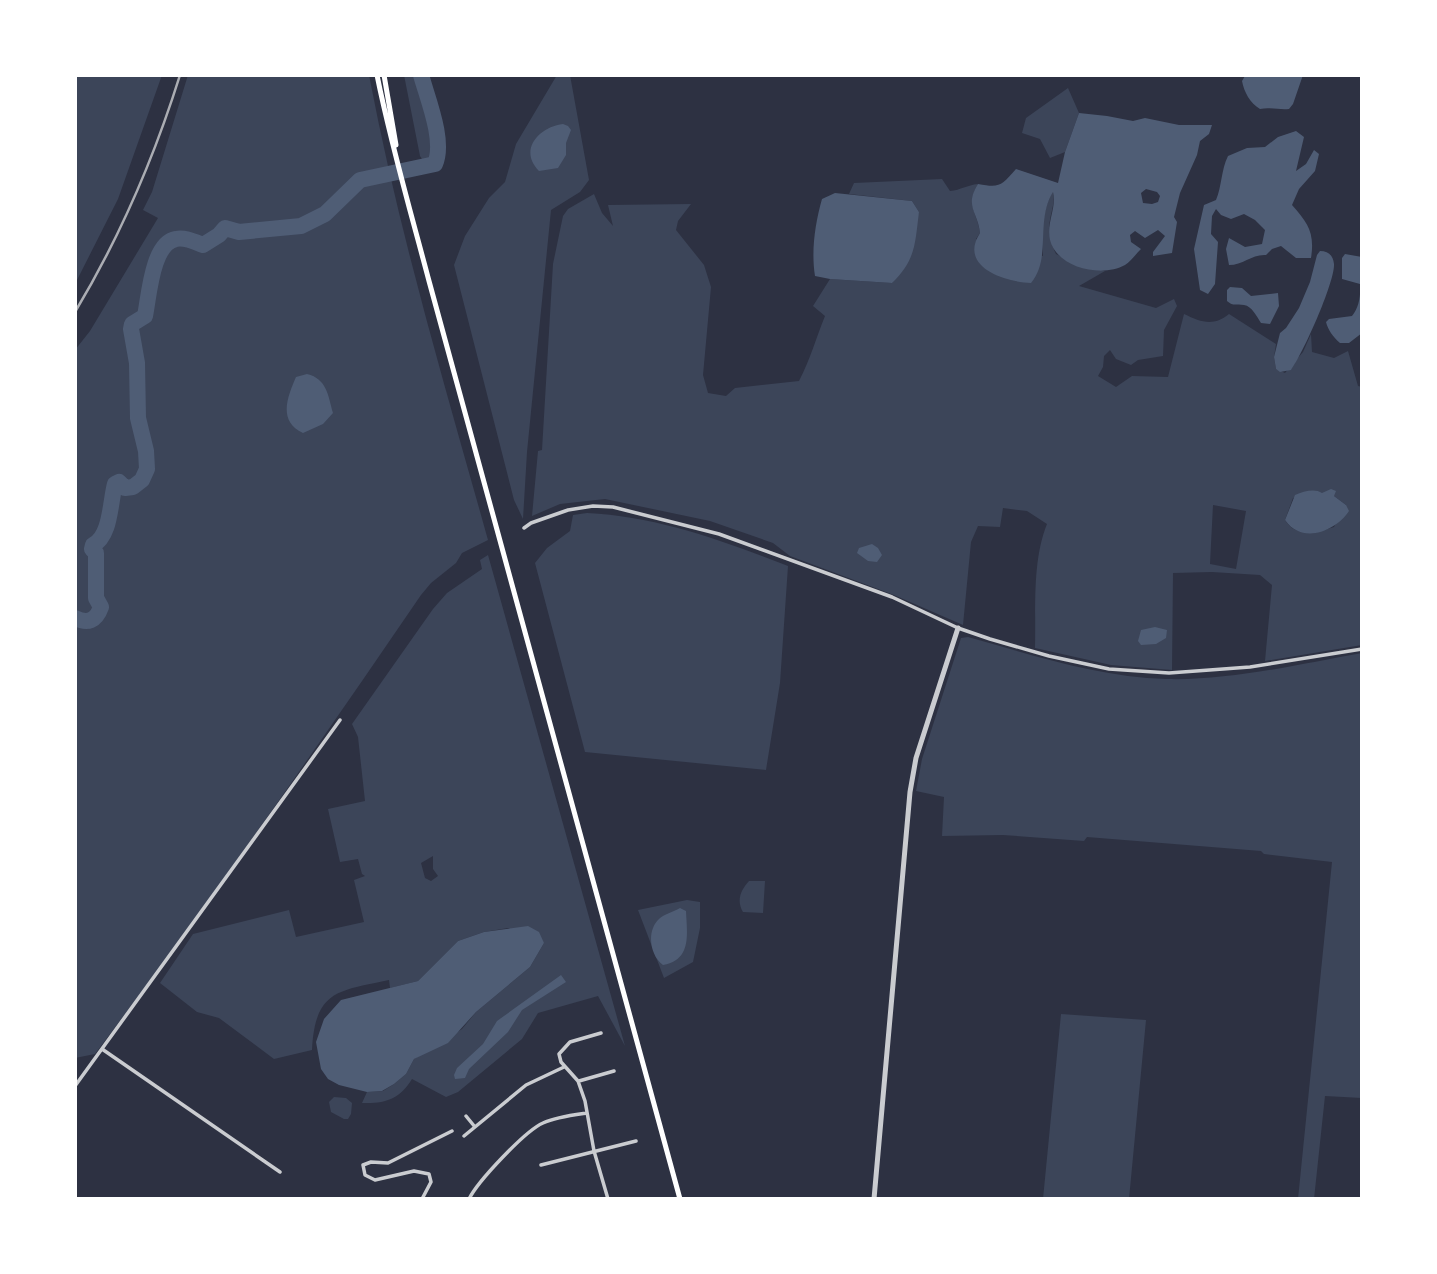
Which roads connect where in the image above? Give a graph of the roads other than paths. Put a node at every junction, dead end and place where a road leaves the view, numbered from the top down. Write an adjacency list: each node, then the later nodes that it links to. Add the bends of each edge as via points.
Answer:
1 (377, 75): 3 (main road)
2 (384, 75): 3 (main road)
3 (398, 158): 26 (main road)
4 (524, 528): 5 (street, via 568,510 613,507 719,534 892,597)
5 (958, 628): 6 (street, via 1049,656 1138,673 1250,667); 27 (street, via 916,758 910,792)
6 (1362, 649)
7 (340, 720): 9 (street)
8 (601, 1033): 10 (street, via 566,1044 559,1054)
9 (102, 1049): 13 (street); 22 (street)
10 (564, 1067): 12 (street); 16 (street, via 526,1085)
11 (614, 1070): 12 (street)
12 (578, 1081): 14 (street)
13 (75, 1086)
14 (587, 1112): 20 (street); 24 (street, via 543,1123 530,1132)
15 (466, 1116): 16 (street)
16 (475, 1127): 18 (street)
17 (452, 1131): 23 (street, via 388,1163 363,1165 365,1175 375,1180 414,1171 431,1175)
18 (464, 1136)
19 (636, 1141): 20 (street)
20 (594, 1151): 21 (street); 25 (street)
21 (541, 1165)
22 (280, 1172)
23 (422, 1199)
24 (469, 1199)
25 (608, 1199)
26 (680, 1199)
27 (874, 1199)

